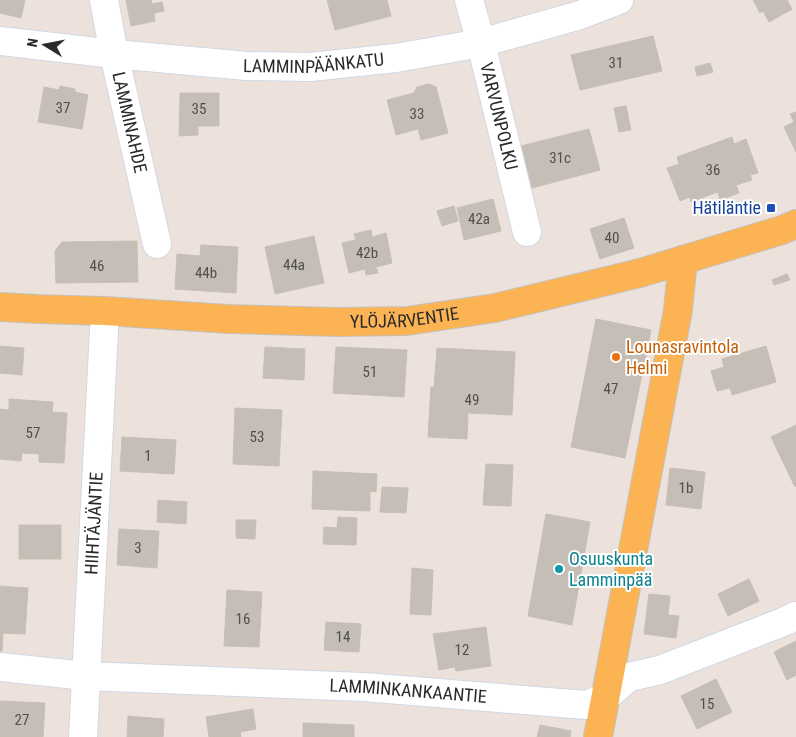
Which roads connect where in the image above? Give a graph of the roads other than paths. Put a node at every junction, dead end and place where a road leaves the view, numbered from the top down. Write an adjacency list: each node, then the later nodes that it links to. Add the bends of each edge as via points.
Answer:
1 (104, 0): 6 (street, LAMMINAHDE)
2 (469, 0): 5 (street, VARVUNPOLKU)
3 (619, 0): 5 (street, LAMMINPÄÄNKATU, via 580,15)
4 (0, 41): 6 (street, LAMMINPÄÄNKATU)
5 (482, 43): 6 (street, LAMMINPÄÄNKATU, via 396,58 310,67 247,66); 8 (street, VARVUNPOLKU)
6 (114, 54): 9 (street, LAMMINAHDE)
7 (796, 224): 10 (main road, YLÖJÄRVENTIE)
8 (527, 232)
9 (157, 244)
10 (683, 260): 12 (main road, YLÖJÄRVENTIE, via 495,308 407,322 229,319); 16 (main road, via 678,310)
11 (0, 307): 12 (main road, YLÖJÄRVENTIE)
12 (105, 311): 15 (street, HIIHTÄJÄNTIE)
13 (796, 616): 16 (street, LAMMINKANKAANTIE, via 660,670 628,678)
14 (0, 667): 15 (street, LAMMINKANKAANTIE)
15 (86, 676): 16 (street, LAMMINKANKAANTIE, via 364,687 586,705); 17 (street, HIIHTÄJÄNTIE)
16 (606, 697): 18 (main road)
17 (83, 737)
18 (598, 737)

